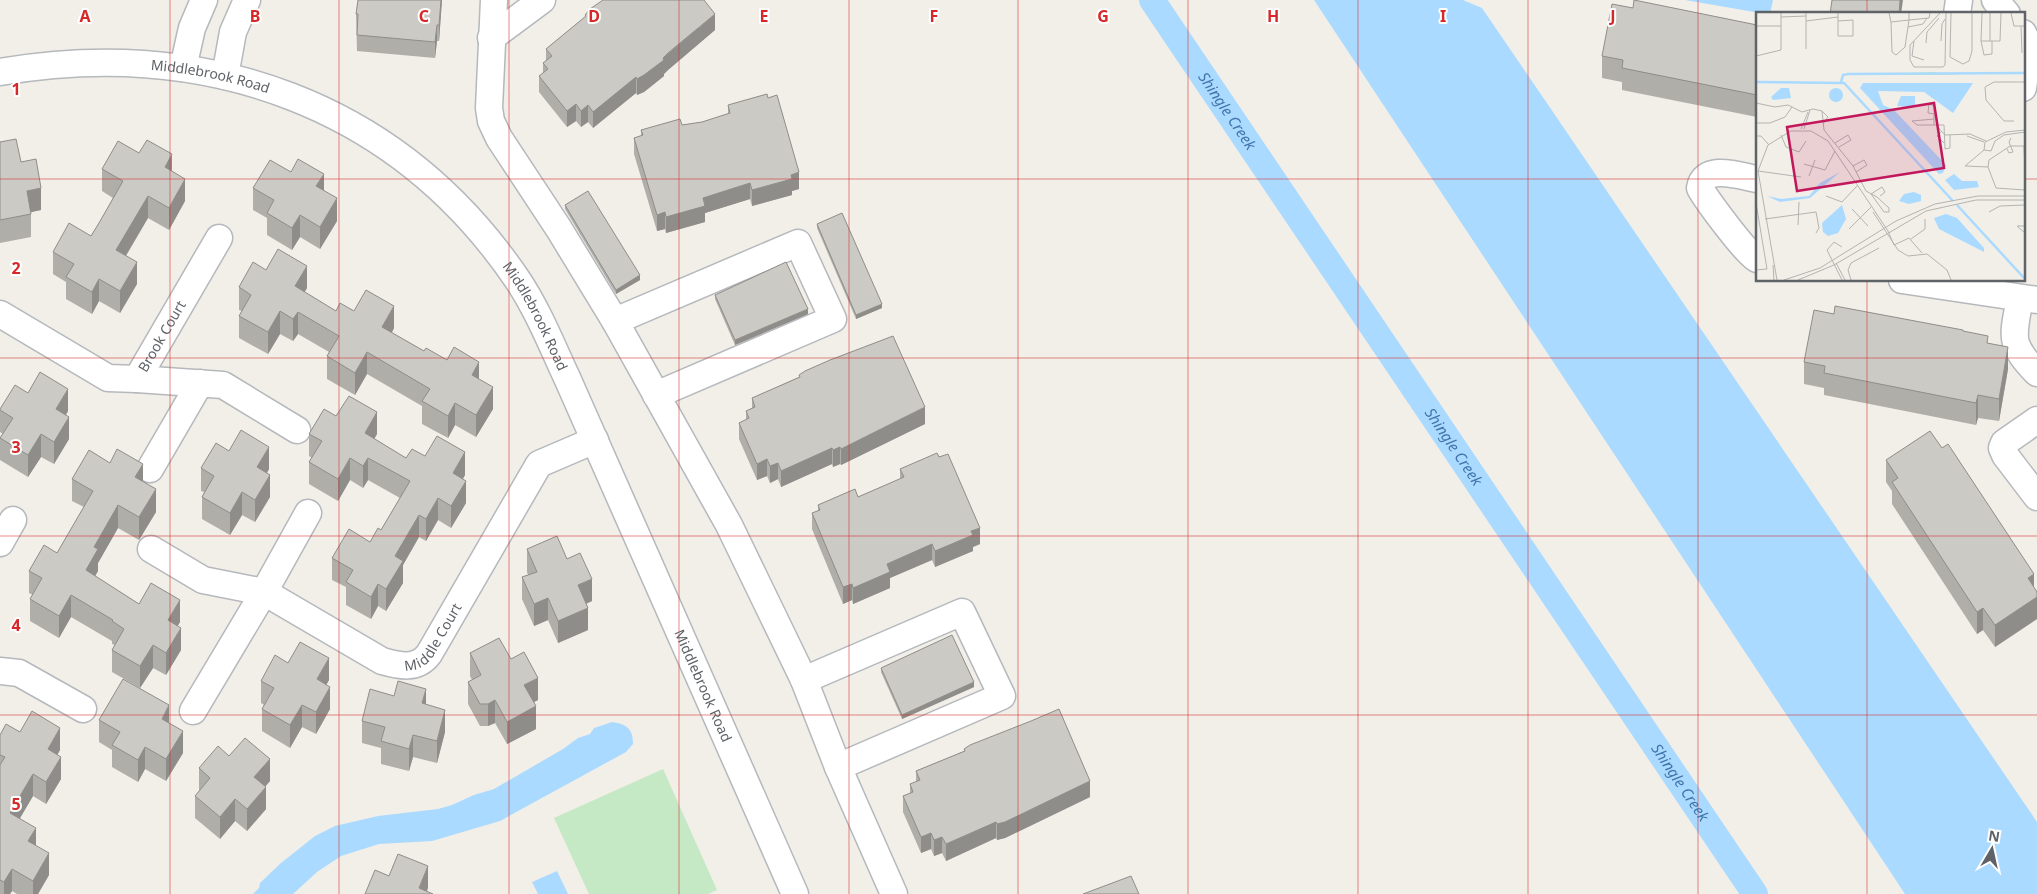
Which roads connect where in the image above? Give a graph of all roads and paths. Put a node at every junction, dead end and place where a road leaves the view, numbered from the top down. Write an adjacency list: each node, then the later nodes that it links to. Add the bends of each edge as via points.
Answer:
1 (204, 0): 9 (street, via 192,28)
2 (248, 0): 11 (street, via 233,32)
3 (494, 0): 8 (street)
4 (542, 0): 8 (street)
5 (1995, 0): 6 (street)
6 (2005, 12)
7 (2024, 34): 12 (street, via 2029,45)
8 (491, 38): 20 (street, via 488,108 491,121)
9 (183, 68): 10 (street, Middlebrook Road, via 147,63 107,63 37,66); 11 (street, Middlebrook Road)
10 (0, 72)
11 (225, 76): 27 (street, Middlebrook Road, via 264,86 317,106 372,136 444,191 484,234 528,296)
12 (2024, 81)
13 (1756, 179): 15 (street, via 1711,173 1703,179 1700,188 1744,248)
14 (219, 238): 22 (street, Brook Court)
15 (1756, 258)
16 (1917, 281): 17 (street)
17 (1991, 286): 18 (street)
18 (2028, 299): 21 (street, via 2015,326 2016,345 2022,358)
19 (0, 314): 22 (street, Brook Court, via 108,378)
20 (615, 321): 24 (street); 24 (street, via 798,244 833,319)
21 (2037, 373)
22 (137, 379): 23 (street)
23 (200, 383): 26 (street, via 223,385); 28 (street)
24 (656, 395): 36 (street, via 729,525)
25 (2037, 420): 29 (street, via 2004,443 2002,448)
26 (297, 430)
27 (595, 440): 34 (street, Middle Court, via 539,464 424,662 414,666 382,661); 40 (street, Middlebrook Road)
28 (150, 469)
29 (2037, 496)
30 (308, 513): 34 (street)
31 (13, 520): 32 (street)
32 (0, 543)
33 (151, 549): 34 (street, Middle Court, via 203,580)
34 (264, 592): 38 (street)
35 (0, 671): 37 (street, via 19,673)
36 (804, 680): 39 (street); 39 (street, via 962,612 1002,696)
37 (83, 709)
38 (193, 711)
39 (838, 767): 41 (street)
40 (795, 894)
41 (894, 894)

